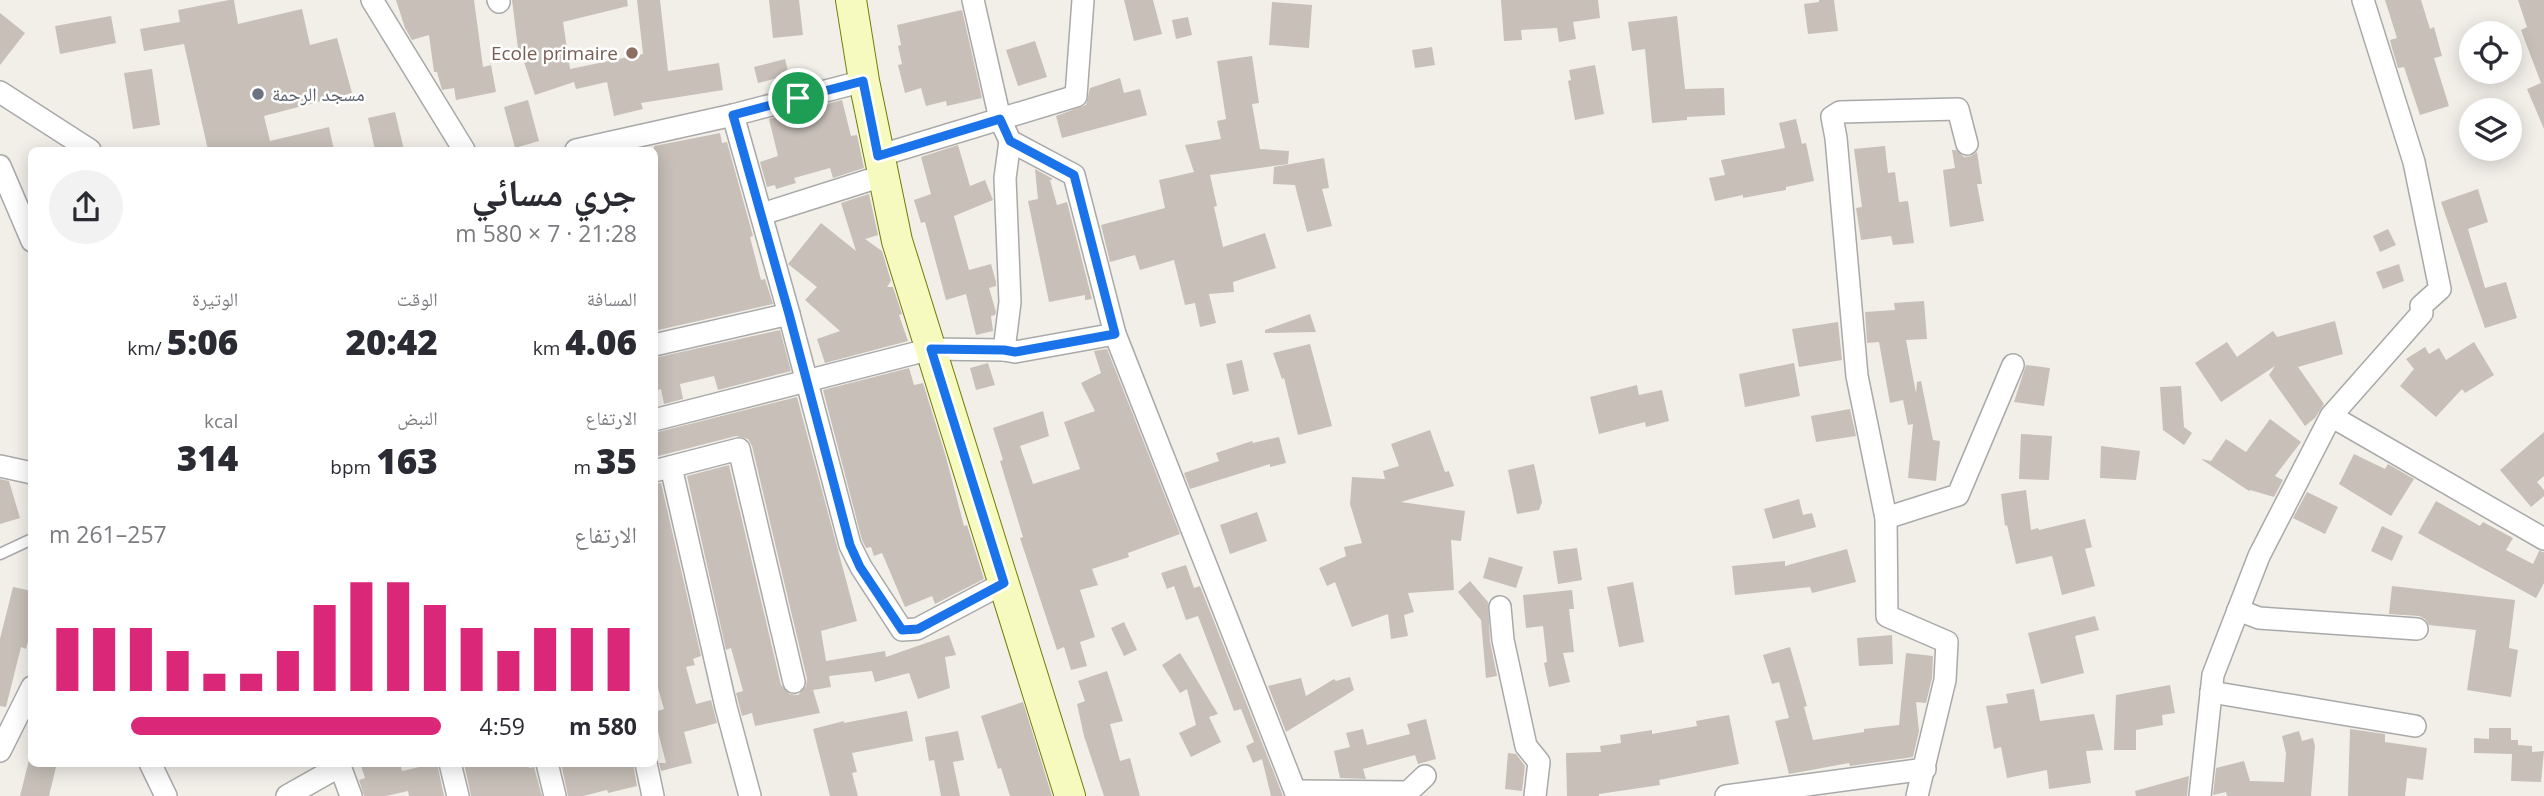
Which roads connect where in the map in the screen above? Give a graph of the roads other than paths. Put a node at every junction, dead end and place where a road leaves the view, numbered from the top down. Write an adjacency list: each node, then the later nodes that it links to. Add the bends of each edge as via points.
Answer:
1 (372, 0): 13 (street)
2 (851, 0): 6 (main road)
3 (973, 0): 9 (street)
4 (1083, 0): 9 (street, via 1076,96)
5 (2363, 0): 26 (street, via 2414,162 2440,289)
6 (863, 81): 8 (street); 16 (main road)
7 (0, 92): 12 (street)
8 (733, 115): 14 (street); 17 (street)
9 (1000, 119): 10 (street); 16 (street)
10 (1010, 141): 20 (street, via 1074,175); 23 (street, via 1005,178 1010,302)
11 (1967, 144): 31 (street, via 1958,109 1840,112 1832,117 1857,376)
12 (85, 147)
13 (462, 147)
14 (589, 147)
15 (0, 166): 18 (street)
16 (880, 166): 17 (street); 22 (main road, via 897,241)
17 (762, 214): 19 (street)
18 (28, 232)
19 (789, 314): 21 (street); 25 (street)
20 (1115, 334): 23 (street, via 1015,352); 52 (street)
21 (658, 344)
22 (931, 349): 23 (street); 25 (street); 35 (main road)
23 (1004, 350)
24 (2013, 365): 31 (street, via 1958,495)
25 (805, 380): 27 (street); 35 (street, via 850,545 902,630 918,629)
26 (2331, 416): 32 (street); 37 (street, via 2259,556)
27 (658, 420)
28 (0, 466): 30 (street)
29 (663, 469): 39 (street, via 739,449); 59 (street)
30 (28, 472)
31 (1886, 518): 50 (street, via 1887,616 1947,642 1945,680)
32 (2544, 539)
33 (28, 541): 34 (lane)
34 (0, 554)
35 (1004, 583): 60 (main road)
36 (1500, 607): 61 (street, via 1527,746 1539,762)
37 (2238, 610): 38 (street, via 2259,618); 40 (street)
38 (2417, 629)
39 (794, 682)
40 (2211, 692): 42 (street); 64 (street)
41 (28, 695): 43 (street)
42 (2415, 726)
43 (0, 751)
44 (152, 767): 53 (street)
45 (335, 767): 54 (street)
46 (341, 767): 55 (street)
47 (451, 767): 56 (street)
48 (548, 767): 57 (street)
49 (647, 767): 58 (street)
50 (1925, 769): 62 (street); 63 (street)
51 (1425, 776): 52 (street, via 1408,792)
52 (1296, 794)
53 (166, 796)
54 (287, 796)
55 (351, 796)
56 (457, 796)
57 (555, 796)
58 (653, 796)
59 (750, 796)
60 (1070, 796)
61 (1535, 796)
62 (1726, 796)
63 (1917, 796)
64 (2200, 796)

